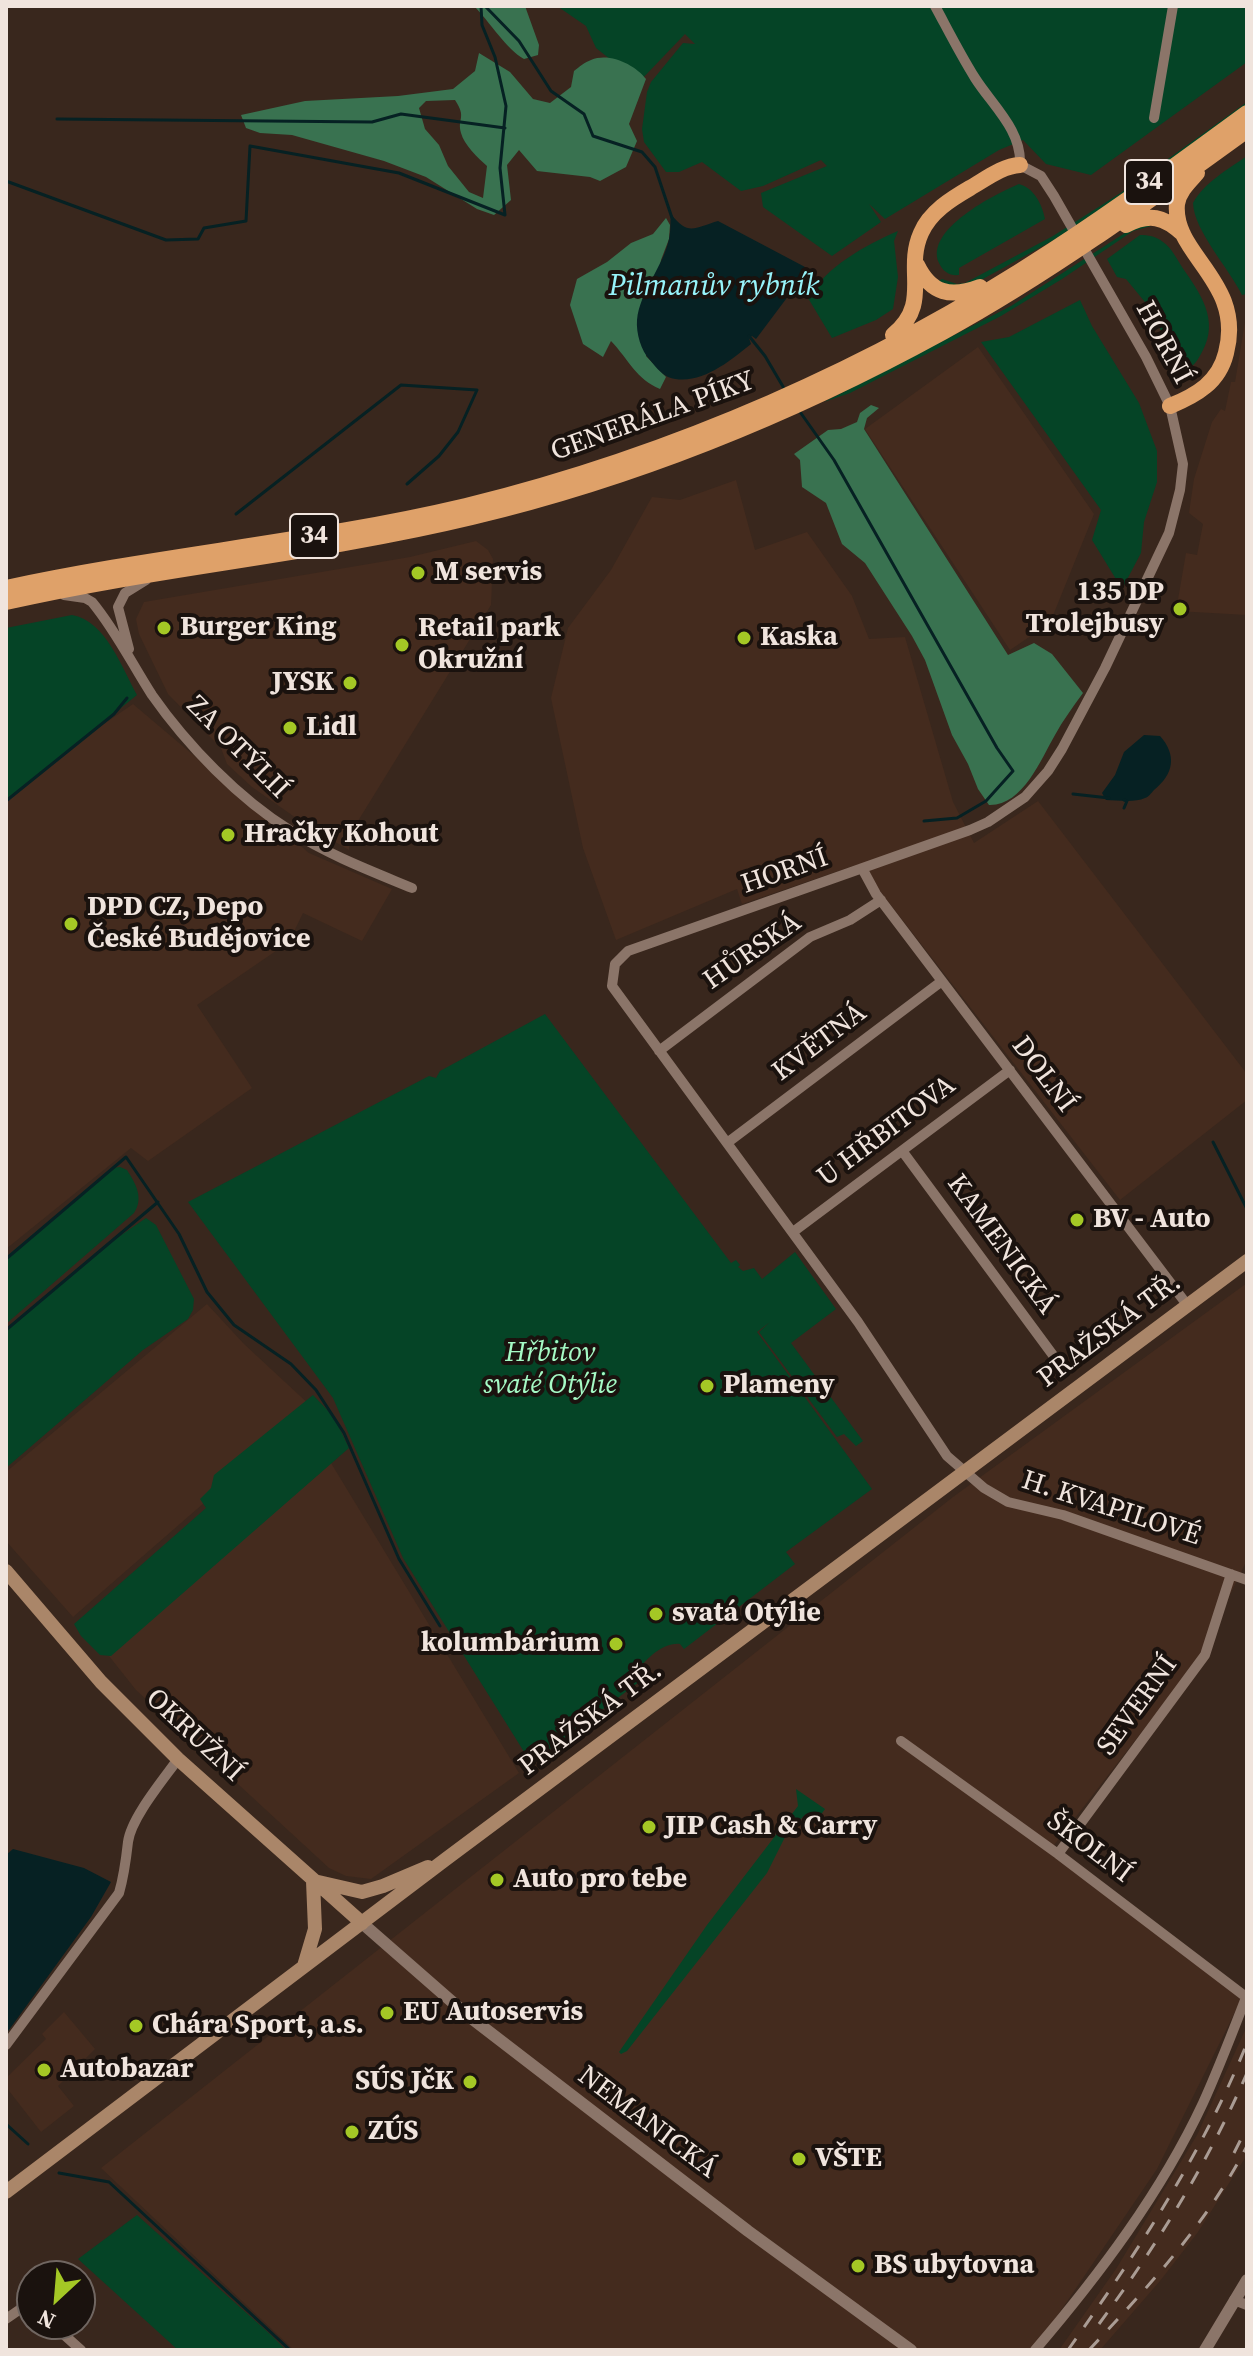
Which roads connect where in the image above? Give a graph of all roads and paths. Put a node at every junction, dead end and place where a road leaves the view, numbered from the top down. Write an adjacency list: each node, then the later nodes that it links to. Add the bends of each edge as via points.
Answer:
1 (935, 6): 7 (street, via 1007,123 1020,149)
2 (1173, 6): 4 (street)
3 (1247, 113): 11 (highway, GENERÁLA PÍKY / 34)
4 (1154, 118)
5 (1247, 130): 6 (highway, GENERÁLA PÍKY / 34)
6 (1214, 154): 8 (highway, via 1177,202); 9 (highway, GENERÁLA PÍKY / 34)
7 (1020, 165): 10 (highway, via 998,171 943,206 922,230); 14 (street, HORNÍ, via 1041,176 1054,196)
8 (1187, 238): 9 (highway, via 1149,216); 14 (highway, via 1227,308 1229,339 1219,372 1195,395)
9 (1078, 250): 13 (highway, GENERÁLA PÍKY / 34, via 945,331)
10 (916, 263): 11 (highway, via 932,286 953,294); 12 (highway, via 909,320)
11 (1024, 268): 12 (highway, GENERÁLA PÍKY / 34)
12 (867, 357): 13 (highway, GENERÁLA PÍKY / 34)
13 (812, 392): 15 (highway, GENERÁLA PÍKY / 34)
14 (1170, 406): 21 (street, HORNÍ, via 1183,464 1169,533 1094,690 1048,771 1025,797 988,822)
15 (765, 412): 16 (highway, GENERÁLA PÍKY / 34, via 622,474 547,498 370,540); 17 (highway, GENERÁLA PÍKY / 34, via 467,505 367,528)
16 (159, 573): 18 (highway, GENERÁLA PÍKY / 34); 20 (street, ZA OTÝLIÍ, via 132,587 118,607)
17 (6, 588)
18 (38, 594): 19 (highway, GENERÁLA PÍKY / 34); 20 (street, ZA OTÝLIÍ, via 73,595 92,602)
19 (6, 602)
20 (133, 663): 22 (street, ZA OTÝLIÍ, via 183,734 246,797 300,836)
21 (863, 870): 23 (street, DOLNÍ); 25 (street, HORNÍ, via 620,957 612,986)
22 (412, 888)
23 (881, 900): 24 (street, DOLNÍ); 25 (street, HŮRSKÁ, via 810,937)
24 (942, 981): 26 (street, DOLNÍ); 27 (street, KVĚTNÁ)
25 (659, 1051): 27 (street, HORNÍ)
26 (1010, 1070): 28 (street, U HŘBITOVA); 31 (street, DOLNÍ)
27 (727, 1143): 29 (street, HORNÍ)
28 (903, 1152): 29 (street, U HŘBITOVA); 32 (street, KAMENICKÁ)
29 (793, 1232): 33 (street, HORNÍ, via 947,1456)
30 (1247, 1261): 31 (main road, PRAŽSKÁ TŘ.)
31 (1188, 1306): 33 (main road, PRAŽSKÁ TŘ.)
32 (1061, 1366)
33 (966, 1472): 35 (street, H. KVAPILOVÉ, via 1008,1502 1063,1515); 40 (main road, PRAŽSKÁ TŘ.)
34 (6, 1571): 38 (main road, OKRUŽNÍ, via 101,1682)
35 (1231, 1574): 36 (street, H. KVAPILOVÉ); 39 (street, SEVERNÍ, via 1205,1655)
36 (1247, 1580)
37 (901, 1741): 39 (street, ŠKOLNÍ)
38 (178, 1759): 41 (main road, OKRUŽNÍ); 45 (street, via 128,1841 119,1893)
39 (1058, 1854): 44 (street, ŠKOLNÍ)
40 (446, 1859): 41 (main road, via 369,1891); 42 (main road, PRAŽSKÁ TŘ.)
41 (313, 1881): 42 (main road, OKRUŽNÍ); 43 (main road, via 315,1929)
42 (362, 1923): 43 (main road, PRAŽSKÁ TŘ.); 50 (street, NEMANICKÁ, via 485,2029)
43 (303, 1968): 46 (main road, PRAŽSKÁ TŘ.)
44 (1247, 1996): 51 (street, via 1203,2103 1145,2205 1096,2277)
45 (6, 2045)
46 (6, 2192)
47 (1247, 2280): 48 (street)
48 (1234, 2300): 49 (street); 52 (street)
49 (1247, 2305)
50 (911, 2350)
51 (1035, 2350)
52 (1205, 2350)

